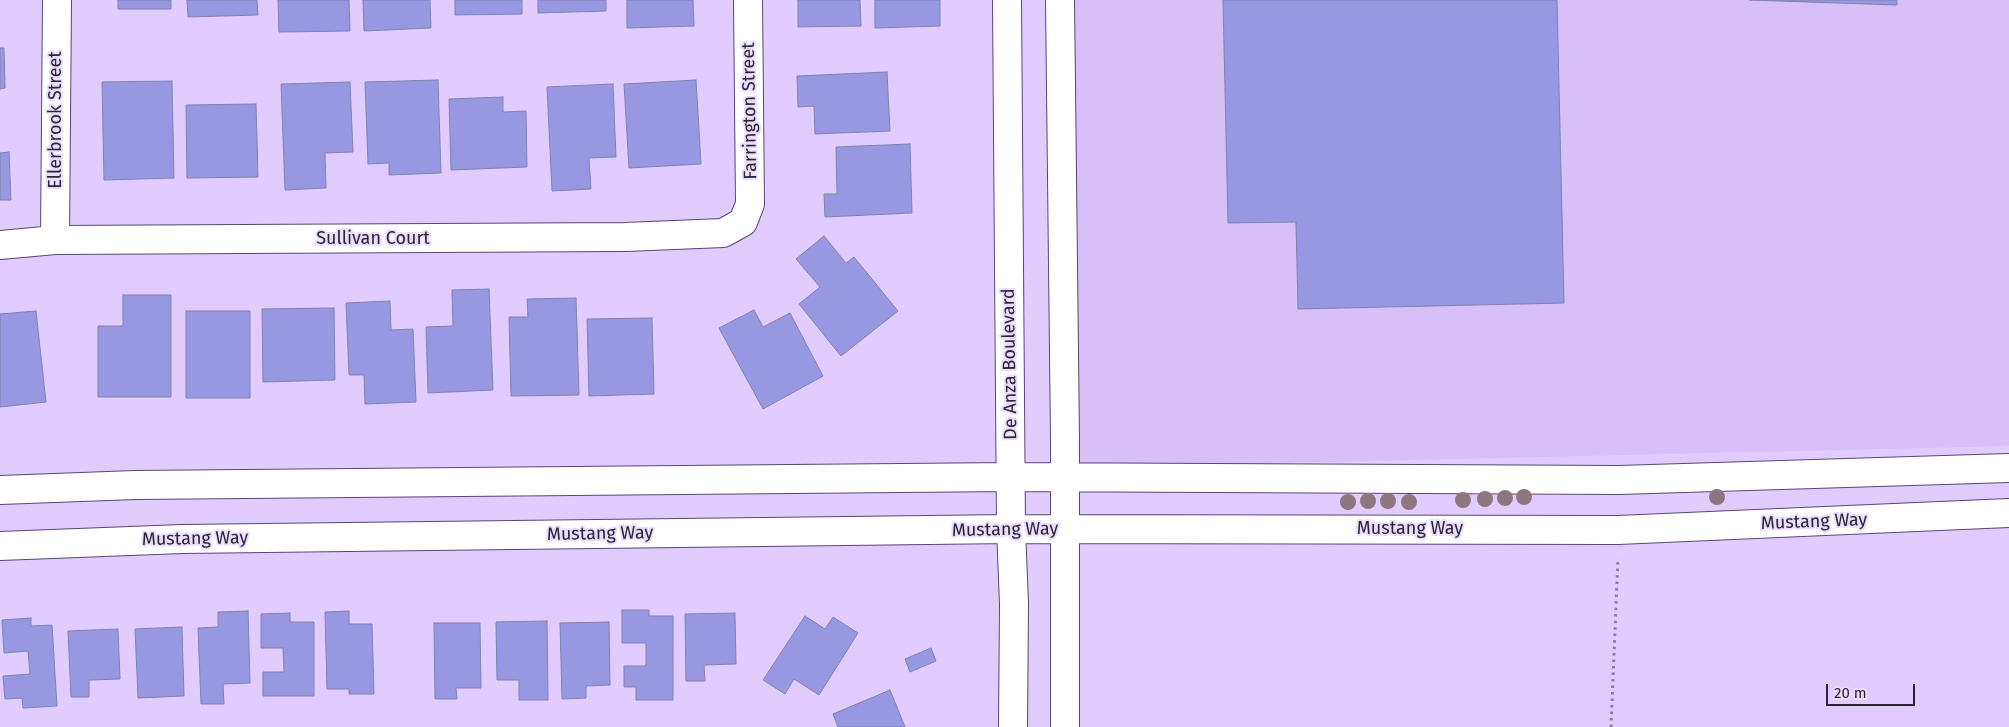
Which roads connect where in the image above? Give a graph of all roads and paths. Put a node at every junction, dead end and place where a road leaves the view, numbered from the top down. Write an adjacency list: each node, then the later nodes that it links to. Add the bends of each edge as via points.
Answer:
1 (56, 0): 6 (street, Ellerbrook Street)
2 (748, 0): 5 (street, Farrington Street, via 751,184 750,204)
3 (1007, 0): 9 (street, De Anza Boulevard)
4 (1060, 0): 10 (street)
5 (743, 222): 6 (street, Sullivan Court, via 723,233 654,237)
6 (55, 240): 7 (street, Sullivan Court)
7 (0, 245)
8 (2009, 468): 10 (street, via 1619,480)
9 (1011, 477): 10 (street); 11 (street, via 145,485); 13 (street, De Anza Boulevard)
10 (1065, 477): 14 (street)
11 (0, 490)
12 (2009, 514): 15 (street, Mustang Way)
13 (1011, 529): 14 (street, Mustang Way); 16 (street, Mustang Way, via 182,539); 17 (street, De Anza Boulevard)
14 (1065, 529): 15 (street, Mustang Way); 18 (street)
15 (1618, 530): 19 (path)
16 (0, 546)
17 (1013, 727)
18 (1065, 727)
19 (1611, 727)

